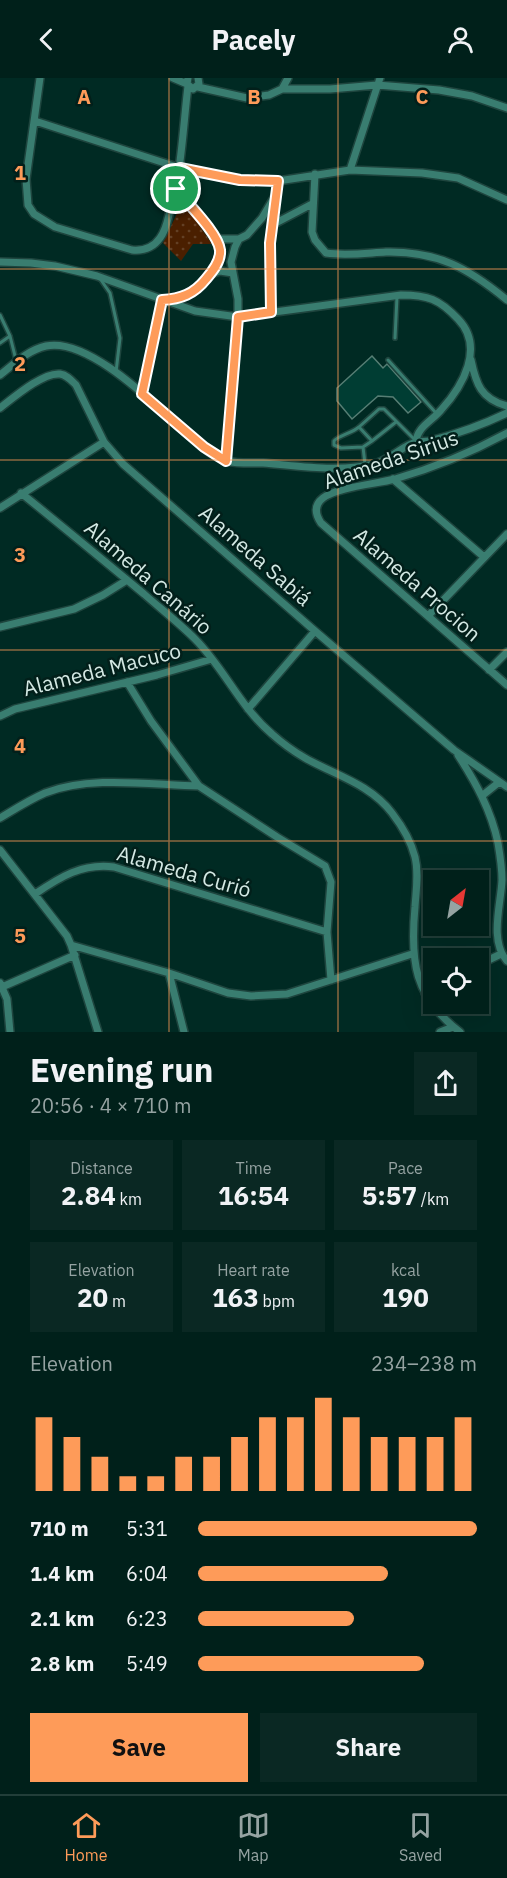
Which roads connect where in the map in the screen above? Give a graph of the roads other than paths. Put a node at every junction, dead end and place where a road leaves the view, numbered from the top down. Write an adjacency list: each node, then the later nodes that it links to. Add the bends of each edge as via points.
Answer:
1 (40, 78): 8 (street)
2 (173, 78): 5 (street)
3 (288, 78): 6 (street)
4 (379, 81): 6 (street, via 330,89); 7 (street, via 472,96); 10 (street)
5 (192, 82): 6 (street, via 248,98); 9 (street)
6 (282, 89)
7 (507, 108)
8 (35, 121): 9 (street); 13 (street, via 26,194 34,214 49,224 111,245 146,249 156,243 166,228)
9 (180, 168): 12 (street, via 240,180); 13 (street)
10 (350, 170): 11 (street); 15 (street, via 458,178)
11 (315, 174): 12 (street); 16 (street)
12 (278, 181): 14 (street)
13 (176, 189): 18 (street)
14 (275, 196): 17 (street); 19 (street, via 252,230)
15 (507, 200)
16 (312, 204): 17 (street); 26 (street, via 312,232 326,253 404,252 431,256 476,276)
17 (272, 225): 27 (street)
18 (214, 237): 19 (street); 22 (street, via 220,249)
19 (239, 239): 21 (street, via 232,254)
20 (0, 262): 23 (street, via 31,263)
21 (233, 273): 22 (street); 29 (street)
22 (211, 274): 25 (street, via 194,292)
23 (97, 276): 25 (street); 36 (lane, via 110,293 120,338)
24 (397, 295): 27 (street); 31 (lane); 33 (street, via 422,295 450,310 464,324)
25 (162, 300): 29 (street, via 195,311); 38 (street)
26 (507, 300)
27 (271, 312): 29 (street)
28 (0, 315): 30 (lane)
29 (238, 317): 50 (street)
30 (10, 336): 32 (lane); 35 (lane)
31 (395, 338)
32 (0, 343)
33 (471, 359): 39 (street, via 479,387 491,399); 42 (street, via 456,392)
34 (388, 360): 42 (lane)
35 (16, 362): 36 (street, via 35,350 59,345 83,352); 37 (street)
36 (116, 373): 38 (street)
37 (0, 375)
38 (142, 394): 50 (street)
39 (507, 406)
40 (0, 408): 47 (street, Alameda Sabiá, via 52,374 64,375 76,385)
41 (507, 412): 48 (street, via 460,432)
42 (439, 413): 48 (street, via 418,433)
43 (396, 422): 44 (lane, via 381,408); 46 (lane); 48 (lane)
44 (359, 427): 46 (lane); 49 (lane, via 336,437 334,445)
45 (507, 433): 52 (street, Alameda Sirius, via 430,468)
46 (372, 441): 49 (lane)
47 (104, 442): 53 (street); 61 (street, Alameda Sabiá, via 123,464)
48 (416, 442): 51 (street, via 386,460)
49 (363, 447): 51 (lane)
50 (226, 461): 51 (street, via 329,468)
51 (365, 466)
52 (393, 479): 54 (street, Alameda Sirius, via 333,493); 57 (street)
53 (21, 493): 55 (street); 58 (street, Alameda Canário)
54 (318, 503): 59 (street, Alameda Procion, via 316,512 321,523)
55 (0, 508)
56 (507, 534): 57 (street)
57 (484, 557): 59 (street)
58 (127, 580): 60 (street, via 74,609); 63 (street, Alameda Canário, via 193,637)
59 (428, 616): 64 (street, Alameda Procion)
60 (0, 627)
61 (315, 631): 67 (street); 69 (street, Alameda Sabiá)
62 (507, 652): 64 (street)
63 (212, 659): 65 (street, Alameda Macuco); 67 (street, Alameda Canário)
64 (489, 670): 66 (street, Alameda Procion)
65 (127, 682): 68 (street, Alameda Macuco); 71 (street)
66 (507, 685)
67 (248, 709): 80 (street, Alameda Canário, via 288,747 365,788 392,812 415,857)
68 (0, 716)
69 (454, 750): 70 (street, Alameda Sabiá); 73 (street)
70 (498, 783): 72 (street, Alameda Sabiá); 73 (street)
71 (199, 786): 74 (street, via 71,786 32,799); 78 (street, via 325,866 331,882)
72 (507, 787)
73 (483, 795): 76 (street)
74 (0, 818)
75 (0, 850): 77 (street)
76 (504, 878): 81 (street, via 498,939)
77 (35, 894): 78 (street, Alameda Curió, via 61,876 80,869 114,867); 79 (street)
78 (327, 932): 86 (street)
79 (71, 945): 82 (street); 85 (street)
80 (412, 954): 86 (street); 88 (street, Alameda Canário)
81 (501, 954): 83 (street); 84 (street)
82 (75, 955): 87 (street); 92 (street)
83 (489, 960)
84 (507, 961)
85 (169, 973): 86 (street, via 228,993 251,996 287,994); 93 (street)
86 (331, 980)
87 (1, 985): 91 (street, via 7,999)
88 (423, 987)
89 (441, 1014): 90 (street, Alameda Canário)
90 (453, 1027): 94 (street); 95 (street, Alameda Canário)
91 (10, 1032)
92 (98, 1032)
93 (184, 1032)
94 (440, 1032)
95 (460, 1032)

